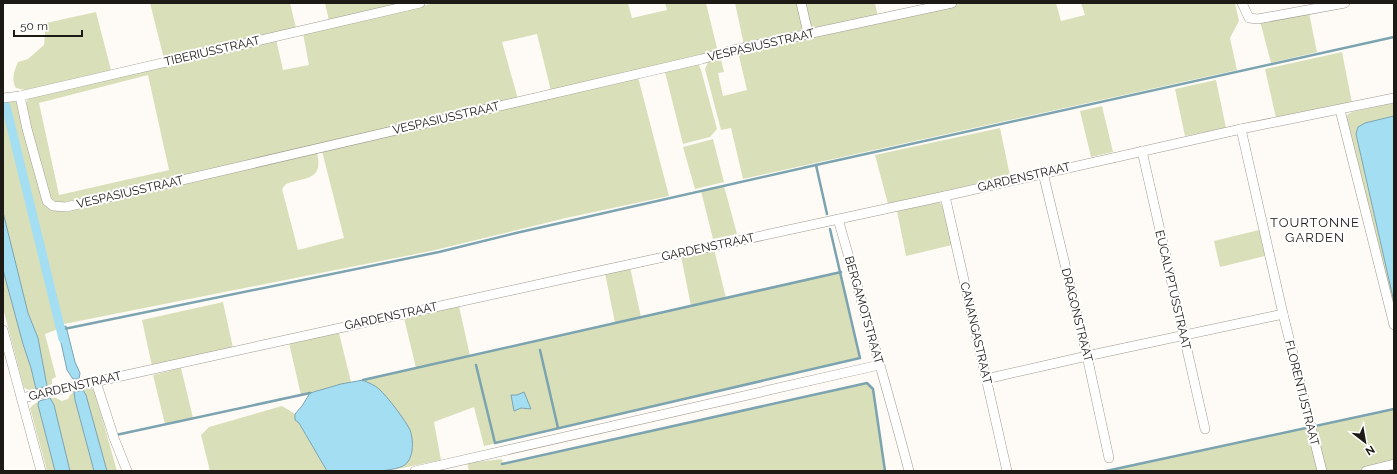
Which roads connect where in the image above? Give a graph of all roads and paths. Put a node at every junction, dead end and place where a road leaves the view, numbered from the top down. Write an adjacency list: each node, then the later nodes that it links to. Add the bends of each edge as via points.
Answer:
1 (420, 3): 7 (street, TIBERIUSSTRAAT)
2 (801, 3): 6 (street)
3 (952, 3): 6 (street, VESPASIUSSTRAAT)
4 (1242, 3): 5 (street, via 1249,18 1258,19)
5 (1345, 3)
6 (808, 34): 7 (street, VESPASIUSSTRAAT, via 66,207 53,206 47,201)
7 (20, 96): 8 (street, TIBERIUSSTRAAT)
8 (3, 98)
9 (1394, 98): 10 (street, GARDENSTRAAT)
10 (1340, 110): 11 (street, GARDENSTRAAT); 17 (street)
11 (1242, 129): 12 (street, GARDENSTRAAT); 16 (street, FLORENTIJSTRAAT)
12 (1142, 151): 13 (street, GARDENSTRAAT); 19 (street, EUCALYPTUSSTRAAT)
13 (1043, 173): 14 (street, GARDENSTRAAT); 20 (street, DRAGONSTRAAT)
14 (945, 196): 15 (street, GARDENSTRAAT); 22 (street, CANANGASTRAAT)
15 (838, 219): 21 (street, BERGAMOTSTRAAT); 23 (street, GARDENSTRAAT)
16 (1283, 314): 19 (street); 33 (street, FLORENTIJSTRAAT)
17 (1394, 325)
18 (3, 330): 24 (street)
19 (1184, 336): 20 (street); 25 (street, EUCALYPTUSSTRAAT)
20 (1087, 356): 22 (street); 26 (street, DRAGONSTRAAT)
21 (879, 365): 30 (street); 31 (street, BERGAMOTSTRAAT)
22 (986, 380): 32 (street, CANANGASTRAAT)
23 (92, 382): 24 (street, GARDENSTRAAT); 29 (street)
24 (22, 398): 28 (street)
25 (1205, 429)
26 (1109, 458)
27 (1394, 464): 34 (street)
28 (41, 471)
29 (127, 471)
30 (415, 471)
31 (909, 471)
32 (1007, 471)
33 (1322, 471)
34 (1366, 471)

